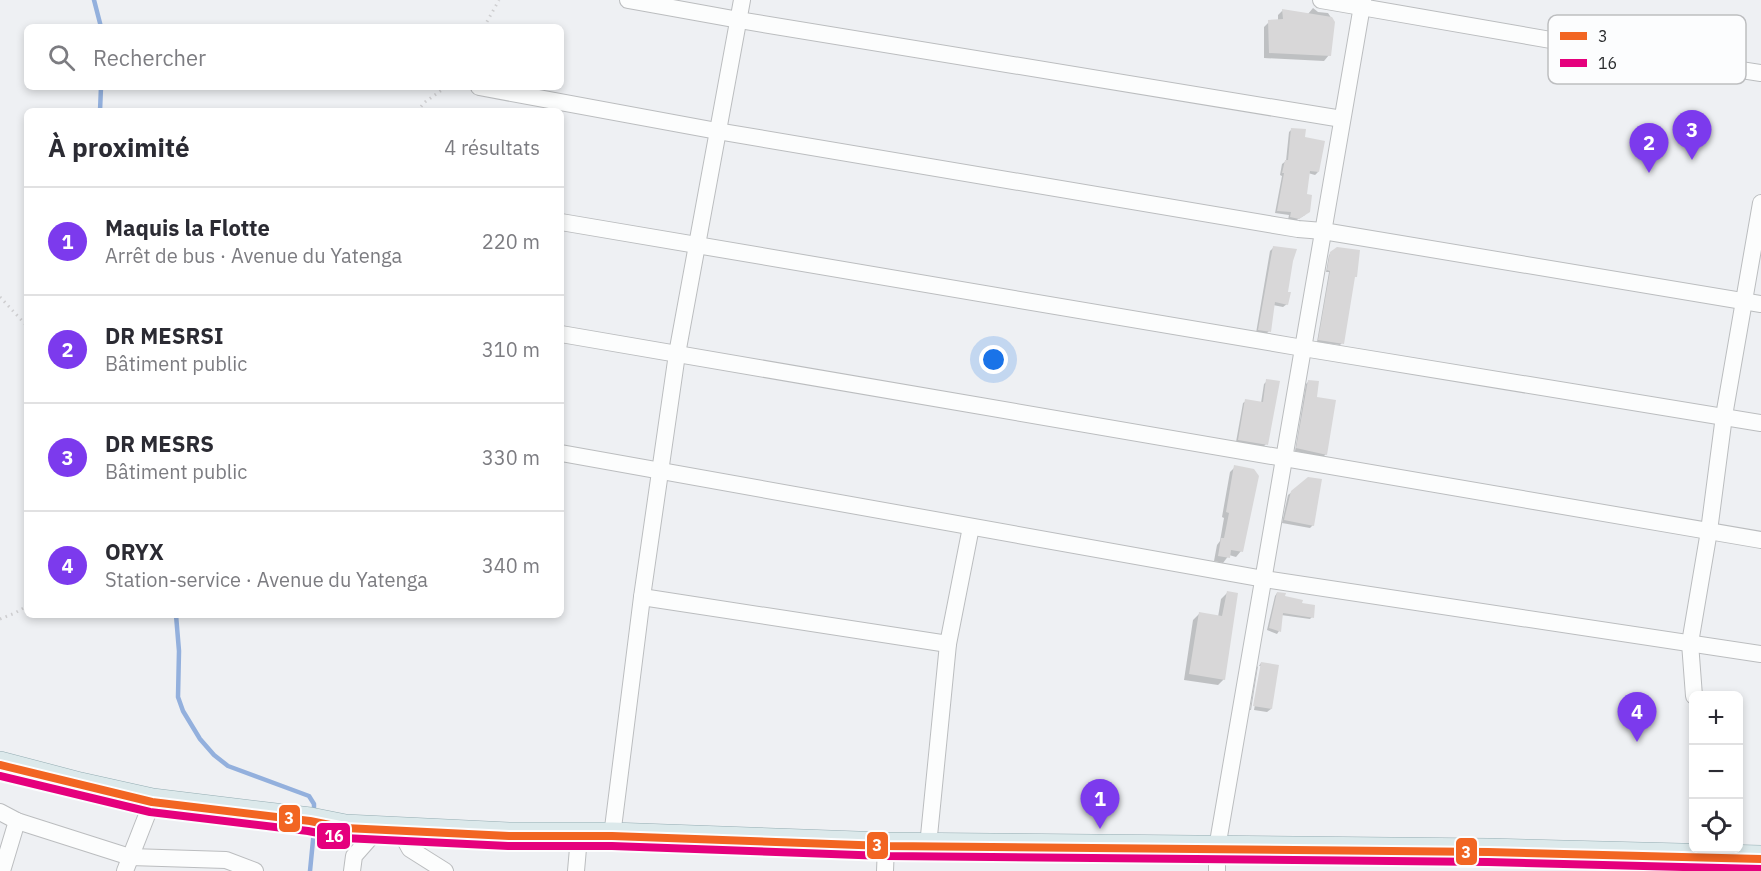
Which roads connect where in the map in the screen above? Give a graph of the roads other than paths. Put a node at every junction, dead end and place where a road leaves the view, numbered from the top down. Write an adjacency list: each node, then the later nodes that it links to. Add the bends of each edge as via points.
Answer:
1 (628, 0): 5 (street)
2 (742, 0): 5 (street)
3 (1322, 0): 4 (street)
4 (1362, 3): 6 (street); 10 (street)
5 (739, 20): 10 (street); 11 (street)
6 (1548, 39)
7 (1746, 71): 8 (street)
8 (1761, 73)
9 (495, 90): 11 (street)
10 (1342, 119): 14 (street)
11 (717, 131): 14 (street); 15 (street)
12 (1761, 202): 16 (street)
13 (564, 223): 15 (street)
14 (1323, 231): 16 (street); 18 (street)
15 (696, 245): 18 (street); 19 (street)
16 (1753, 303): 20 (street)
17 (564, 335): 19 (street)
18 (1303, 348): 20 (street); 23 (street)
19 (677, 354): 23 (street); 24 (street)
20 (1724, 416): 21 (street); 26 (street)
21 (1761, 423)
22 (564, 454): 24 (street)
23 (1285, 459): 26 (street); 28 (street)
24 (660, 471): 25 (street); 29 (street)
25 (971, 527): 28 (street); 31 (street)
26 (1709, 531): 27 (street); 30 (street)
27 (1761, 540)
28 (1264, 579): 30 (street); 46 (street)
29 (642, 597): 31 (street); 40 (street)
30 (1690, 643): 32 (street); 33 (street)
31 (948, 644): 42 (street)
32 (1761, 654)
33 (1694, 691)
34 (0, 765): 35 (main road)
35 (152, 802): 38 (main road); 47 (street)
36 (0, 812): 37 (street)
37 (17, 821): 47 (street); 48 (street)
38 (377, 830): 39 (main road); 50 (street, via 354,856)
39 (425, 833): 41 (main road); 51 (street, via 405,840 410,849)
40 (612, 836): 41 (main road); 44 (main road)
41 (579, 837): 52 (street)
42 (928, 846): 44 (main road); 46 (main road)
43 (1725, 854): 45 (main road); 46 (main road, via 1398,853)
44 (885, 858)
45 (1761, 859)
46 (1217, 860)
47 (127, 864): 49 (street, via 226,860)
48 (2, 871)
49 (255, 871)
50 (352, 871)
51 (445, 871)
52 (576, 871)

